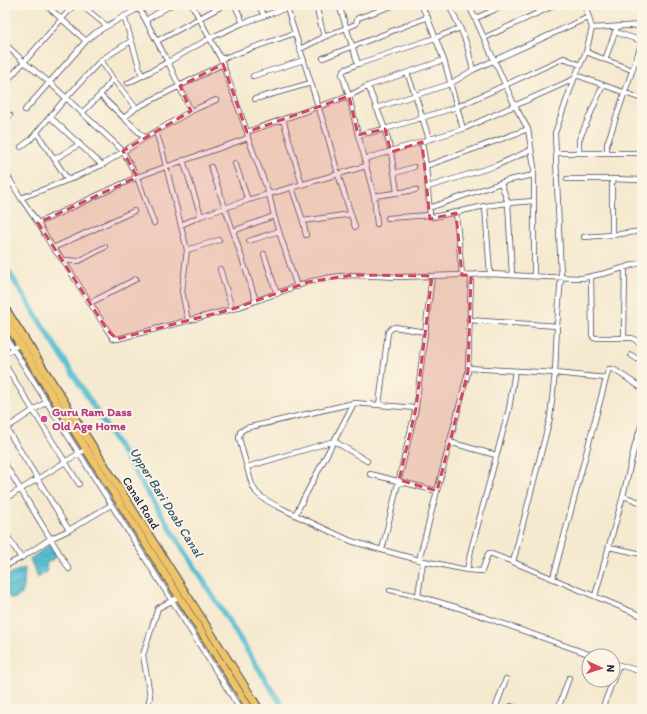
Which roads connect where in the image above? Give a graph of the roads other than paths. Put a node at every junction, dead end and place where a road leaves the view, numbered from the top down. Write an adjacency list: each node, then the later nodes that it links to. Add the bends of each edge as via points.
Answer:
1 (46, 5): 26 (street)
2 (74, 5): 26 (street)
3 (81, 5): 30 (street)
4 (192, 5): 24 (street)
5 (224, 5): 24 (street)
6 (235, 5): 28 (street)
7 (259, 5): 21 (street)
8 (316, 5): 37 (street)
9 (339, 5): 31 (street)
10 (392, 5): 31 (street, via 358,18 356,24)
11 (421, 5): 22 (street)
12 (448, 5): 33 (street)
13 (469, 5): 25 (street)
14 (505, 5): 25 (street)
15 (555, 5): 40 (street)
16 (585, 5): 23 (street)
17 (168, 6): 27 (street)
18 (138, 7): 20 (street); 27 (street)
19 (287, 7): 21 (street); 35 (street)
20 (124, 16): 30 (street); 42 (street)
21 (264, 16): 28 (street)
22 (428, 17): 39 (street); 46 (street)
23 (589, 17): 34 (street); 53 (street)
24 (199, 18): 38 (street); 43 (street)
25 (476, 18): 40 (street)
26 (62, 19): 41 (street); 55 (street)
27 (146, 20): 43 (street)
28 (243, 23): 38 (street)
29 (642, 25): 32 (street)
30 (107, 26): 41 (street)
31 (347, 27): 37 (street); 46 (street)
32 (616, 27): 34 (street); 36 (street)
33 (460, 28): 39 (street); 60 (street)
34 (592, 28): 48 (street)
35 (295, 32): 47 (street); 57 (street)
36 (615, 32): 44 (street); 54 (street)
37 (324, 37): 47 (street)
38 (210, 38): 56 (street); 57 (street)
39 (435, 38): 52 (street); 58 (street)
40 (484, 38): 53 (street)
41 (86, 41): 67 (street)
42 (131, 41): 50 (street); 63 (street)
43 (157, 41): 56 (street)
44 (642, 42): 61 (street)
45 (5, 44): 55 (street)
46 (353, 46): 49 (street); 58 (street)
47 (300, 48): 51 (street)
48 (586, 52): 54 (street); 59 (street)
49 (323, 58)
50 (101, 60): 66 (street); 80 (street)
51 (304, 60): 64 (street); 70 (street)
52 (444, 60): 62 (street); 71 (street)
53 (495, 60): 60 (street); 72 (street)
54 (605, 60): 61 (street)
55 (24, 62): 67 (street); 68 (street)
56 (168, 62): 63 (street); 74 (street)
57 (222, 62): 74 (street); 102 (street)
58 (358, 64): 79 (street, via 342,72)
59 (580, 65): 65 (street); 72 (street, via 564,58)
60 (474, 70): 71 (street)
61 (632, 70): 76 (street)
62 (407, 73): 75 (street); 77 (street)
63 (142, 76): 69 (street)
64 (253, 76)
65 (575, 77): 73 (street); 84 (street); 114 (street, via 555,133)
66 (113, 79): 78 (street); 87 (street)
67 (49, 82): 80 (street); 89 (street)
68 (5, 83)
69 (128, 83)
70 (311, 83): 81 (street); 85 (street)
71 (450, 84): 77 (street); 86 (street)
72 (506, 84): 84 (street); 86 (street)
73 (603, 85): 76 (street); 115 (street, via 579,140)
74 (180, 86): 87 (street); 90 (street)
75 (368, 86): 79 (street); 88 (street)
76 (625, 92): 82 (street); 116 (street, via 607,144)
77 (415, 94): 88 (street); 95 (street)
78 (100, 95): 91 (street); 94 (street)
79 (349, 96): 85 (street); 104 (street)
80 (66, 98): 91 (street); 93 (street)
81 (255, 99)
82 (642, 99)
83 (216, 100): 90 (street)
84 (515, 106): 99 (street); 100 (street)
85 (319, 107): 96 (street); 130 (street)
86 (457, 107): 95 (street); 99 (street)
87 (136, 108): 94 (street)
88 (376, 108): 98 (street)
89 (25, 110)
90 (191, 111): 101 (street)
91 (82, 113): 112 (street)
92 (10, 115): 97 (street)
93 (50, 117): 103 (street); 109 (street)
94 (124, 118): 105 (street)
95 (422, 118): 98 (street); 107 (street)
96 (283, 119): 102 (street); 138 (street)
97 (5, 120)
98 (384, 129): 104 (street); 113 (street)
99 (463, 129): 107 (street)
100 (528, 129): 111 (street); 125 (street)
101 (156, 132): 105 (street); 123 (street)
102 (247, 132): 106 (street)
103 (37, 133): 110 (street); 118 (street)
104 (358, 135): 119 (street)
105 (145, 138): 112 (street)
106 (248, 138): 120 (street); 143 (street)
107 (429, 139): 108 (street)
108 (422, 142): 113 (street); 125 (street)
109 (80, 144): 118 (street); 122 (street)
110 (21, 147)
111 (531, 150): 131 (street); 139 (street, via 495,166)
112 (123, 151): 122 (street); 132 (street)
113 (392, 152): 119 (street); 129 (street)
114 (556, 153): 115 (street); 188 (street)
115 (579, 153): 116 (street)
116 (607, 153): 117 (street)
117 (642, 153)
118 (55, 159): 135 (street)
119 (365, 159): 124 (street)
120 (183, 160): 123 (street); 156 (street)
121 (235, 163): 146 (street)
122 (102, 164): 135 (street)
123 (166, 166): 132 (street); 163 (street)
124 (366, 166): 130 (street); 144 (street)
125 (426, 166): 139 (street)
126 (211, 167): 150 (street)
127 (414, 168): 129 (street)
128 (5, 172): 145 (street)
129 (395, 173): 142 (street)
130 (338, 174): 138 (street); 154 (street)
131 (534, 175): 137 (street); 147 (street)
132 (137, 177): 160 (street); 161 (street)
133 (567, 179): 134 (street)
134 (612, 179): 136 (street); 169 (street)
135 (68, 180): 145 (street)
136 (642, 180)
137 (501, 183): 148 (street); 151 (street)
138 (302, 185): 140 (street)
139 (428, 187): 151 (street)
140 (292, 188): 143 (street); 159 (street)
141 (416, 190): 142 (street)
142 (397, 192): 144 (street)
143 (269, 194): 146 (street); 157 (street)
144 (374, 196): 162 (street)
145 (21, 198): 160 (street)
146 (248, 200): 150 (street)
147 (534, 201): 148 (street); 186 (street)
148 (508, 203): 149 (street); 184 (street)
149 (485, 206): 153 (street); 181 (street)
150 (225, 208): 156 (street); 165 (street)
151 (429, 208): 155 (street)
152 (134, 211): 174 (street)
153 (456, 213): 155 (street, via 436,217); 182 (street)
154 (351, 214): 159 (street); 164 (street)
155 (430, 215): 158 (street)
156 (201, 216): 163 (street)
157 (274, 216): 165 (street); 166 (street)
158 (388, 218)
159 (303, 221): 168 (street)
160 (38, 223): 174 (street)
161 (154, 224)
162 (377, 224)
163 (181, 225): 175 (street)
164 (355, 227)
165 (233, 231): 192 (street)
166 (279, 231): 172 (street); 190 (street)
167 (642, 231): 169 (street)
168 (306, 235)
169 (612, 235): 170 (street)
170 (584, 237)
171 (219, 240): 175 (street)
172 (249, 241)
173 (105, 247): 177 (street, via 79,260)
174 (53, 248): 177 (street)
175 (187, 250): 198 (street, via 182,291)
176 (264, 254): 191 (street)
177 (63, 260): 193 (street)
178 (642, 262): 179 (street)
179 (625, 268): 187 (street); 202 (street)
180 (220, 269): 195 (street)
181 (490, 274): 183 (street); 184 (street)
182 (462, 275): 183 (street); 185 (street)
183 (471, 275): 196 (street)
184 (512, 275): 186 (street)
185 (432, 276): 190 (street, via 354,275 326,278); 200 (street)
186 (534, 276): 188 (street)
187 (591, 276): 188 (street); 202 (street, via 592,335 594,338)
188 (561, 277): 199 (street)
189 (136, 279): 193 (street)
190 (297, 287): 191 (street)
191 (277, 294): 192 (street)
192 (256, 301): 195 (street)
193 (90, 303): 198 (street, via 113,338 117,339)
194 (5, 308): 273 (main road, Canal Road)
195 (232, 309): 198 (street)
196 (469, 320): 199 (street); 210 (street)
197 (5, 321): 203 (main road, Canal Road)
198 (188, 321)
199 (557, 326): 212 (street)
200 (425, 332): 217 (street, via 394,327 388,332); 218 (street)
201 (5, 336): 205 (street)
202 (624, 338): 204 (street, via 632,338)
203 (20, 344): 205 (street); 226 (main road, Canal Road)
204 (642, 344)
205 (13, 349): 206 (street); 215 (street)
206 (5, 354)
207 (631, 355): 208 (street)
208 (642, 361)
209 (5, 365): 219 (street)
210 (468, 368): 211 (street); 223 (street)
211 (515, 371): 212 (street); 228 (street, via 509,409)
212 (555, 373): 213 (street); 252 (street, via 548,427)
213 (606, 378): 214 (street, via 609,369 613,369); 256 (street)
214 (642, 388)
215 (46, 402): 219 (street); 227 (street)
216 (354, 403): 217 (street); 222 (street); 232 (street, via 246,428 240,432 239,438)
217 (379, 405): 218 (street)
218 (416, 408): 235 (street)
219 (33, 410): 221 (street); 230 (street)
220 (642, 423): 224 (street)
221 (5, 428): 234 (street)
222 (334, 441): 229 (street); 232 (street); 243 (street)
223 (449, 442): 228 (street); 238 (street)
224 (635, 445): 225 (street); 239 (street)
225 (642, 448)
226 (86, 449): 227 (street); 260 (main road, Canal Road)
227 (78, 454): 230 (street); 242 (street)
228 (496, 455): 255 (street)
229 (368, 461)
230 (65, 462): 234 (street); 236 (street)
231 (5, 464): 237 (street)
232 (247, 468): 243 (street, via 256,493)
233 (370, 474): 235 (street)
234 (37, 479): 237 (street); 244 (street)
235 (399, 480): 238 (street); 248 (street)
236 (79, 484)
237 (20, 489): 240 (street); 246 (street)
238 (436, 491): 251 (street)
239 (623, 496): 241 (street); 247 (street)
240 (5, 499)
241 (642, 502)
242 (111, 504): 244 (street); 261 (street)
243 (295, 515): 248 (street, via 340,537)
244 (69, 530): 246 (street)
245 (5, 532): 250 (street)
246 (50, 539): 250 (street); 254 (street)
247 (609, 547): 249 (street); 259 (street)
248 (382, 550): 251 (street)
249 (642, 554)
250 (21, 558): 253 (street)
251 (421, 560): 255 (street); 258 (street)
252 (513, 562): 255 (street, via 489,553 482,572); 256 (street)
253 (5, 566)
254 (69, 569)
255 (467, 570)
256 (553, 578): 259 (street)
257 (390, 590): 258 (street)
258 (418, 596): 263 (street)
259 (595, 596): 262 (street)
260 (179, 597): 261 (street); 272 (main road, Canal Road)
261 (172, 601): 270 (street, via 158,608 143,655 150,697); 271 (street)
262 (642, 616)
263 (581, 651)
264 (621, 666): 265 (street)
265 (642, 672)
266 (569, 678): 276 (street)
267 (506, 679): 274 (street)
268 (610, 688): 277 (street)
269 (511, 706): 275 (street)
270 (147, 709)
271 (240, 709)
272 (250, 709)
273 (259, 709)
274 (495, 709)
275 (519, 709)
276 (558, 709)
277 (602, 709)

